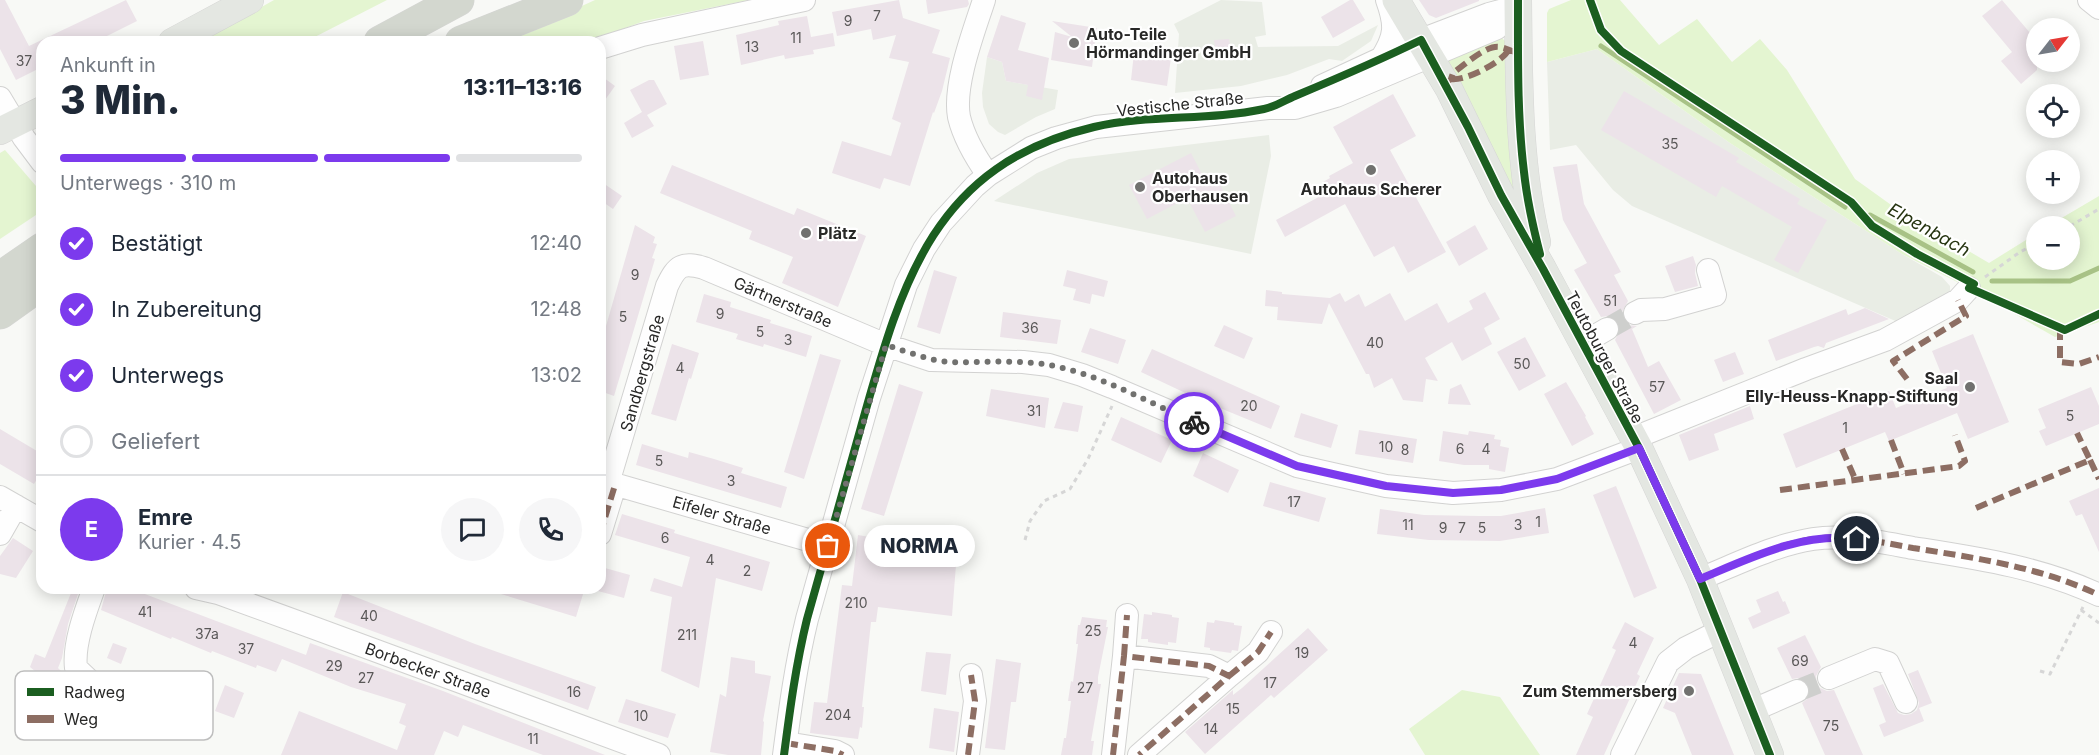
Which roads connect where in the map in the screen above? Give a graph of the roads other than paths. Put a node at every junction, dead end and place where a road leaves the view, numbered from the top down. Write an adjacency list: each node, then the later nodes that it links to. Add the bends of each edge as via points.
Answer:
1 (250, 0): 12 (main road)
2 (458, 0): 13 (highway)
3 (519, 0): 14 (highway)
4 (567, 0): 15 (highway)
5 (804, 0): 16 (street)
6 (984, 0): 24 (street, via 966,56 959,116 975,156)
7 (1387, 0): 18 (street, via 1394,30)
8 (1396, 0): 17 (main road, Teutoburger Straße)
9 (2089, 0): 11 (street)
10 (1522, 2): 17 (street, via 1489,14); 27 (main road, Teutoburger Straße, via 1523,171)
11 (2099, 8)
12 (183, 36)
13 (391, 36)
14 (451, 36)
15 (476, 36)
16 (606, 46)
17 (1426, 48): 18 (street, Vestische Straße); 20 (street, Vestische Straße, via 1405,69 1336,96 1294,108); 27 (main road, Teutoburger Straße)
18 (1381, 59): 20 (street, Vestische Straße)
19 (0, 98): 22 (street)
20 (1268, 108): 24 (street, Vestische Straße, via 1096,127 1018,154)
21 (36, 113): 22 (main road)
22 (8, 127): 23 (street)
23 (36, 156)
24 (988, 175): 36 (street, Vestische Straße, via 941,223 924,249 906,285)
25 (36, 253): 29 (highway)
26 (680, 267): 36 (street, Gärtnerstraße, via 704,268); 38 (street, Sandbergstraße, via 667,286)
27 (1543, 269): 35 (main road, Teutoburger Straße)
28 (1708, 270): 33 (street, via 1715,295)
29 (0, 278)
30 (36, 287): 32 (highway)
31 (1968, 288): 37 (street, Gärtnerstraße, via 1958,300 1885,340 1806,369)
32 (0, 313)
33 (1635, 313)
34 (1607, 329): 35 (street)
35 (1583, 343): 37 (main road, Teutoburger Straße)
36 (886, 345): 37 (street, Gärtnerstraße, via 947,362 1049,365 1112,387 1297,466 1386,486 1453,493 1501,490 1557,479); 42 (street, Vestische Straße)
37 (1636, 443): 43 (main road, Teutoburger Straße)
38 (608, 483): 42 (street, Eifeler Straße)
39 (8, 501): 40 (street); 41 (street)
40 (36, 517)
41 (0, 534)
42 (828, 546): 58 (street, Vestische Straße, via 798,654)
43 (1700, 579): 46 (street, via 1790,544 1845,537 2020,567); 48 (main road, Teutoburger Straße)
44 (86, 594): 51 (street, via 75,659)
45 (227, 594): 59 (street, Borbecker Straße)
46 (2090, 599)
47 (1127, 615): 50 (street)
48 (1720, 631): 57 (main road, Teutoburger Straße); 64 (street, via 1668,662)
49 (1271, 632): 53 (street, via 1258,652)
50 (1124, 656): 53 (street, via 1209,666); 62 (street)
51 (79, 671)
52 (971, 675): 61 (street, via 975,701)
53 (1229, 676): 63 (street)
54 (1829, 678): 56 (street, via 1875,659 1882,661 1888,663)
55 (1797, 691): 57 (street)
56 (1906, 702)
57 (1751, 711): 65 (main road, Teutoburger Straße)
58 (785, 749): 60 (street, via 835,751)
59 (659, 755)
60 (843, 755)
61 (968, 755)
62 (1113, 755)
63 (1139, 755)
64 (1622, 755)
65 (1770, 755)

